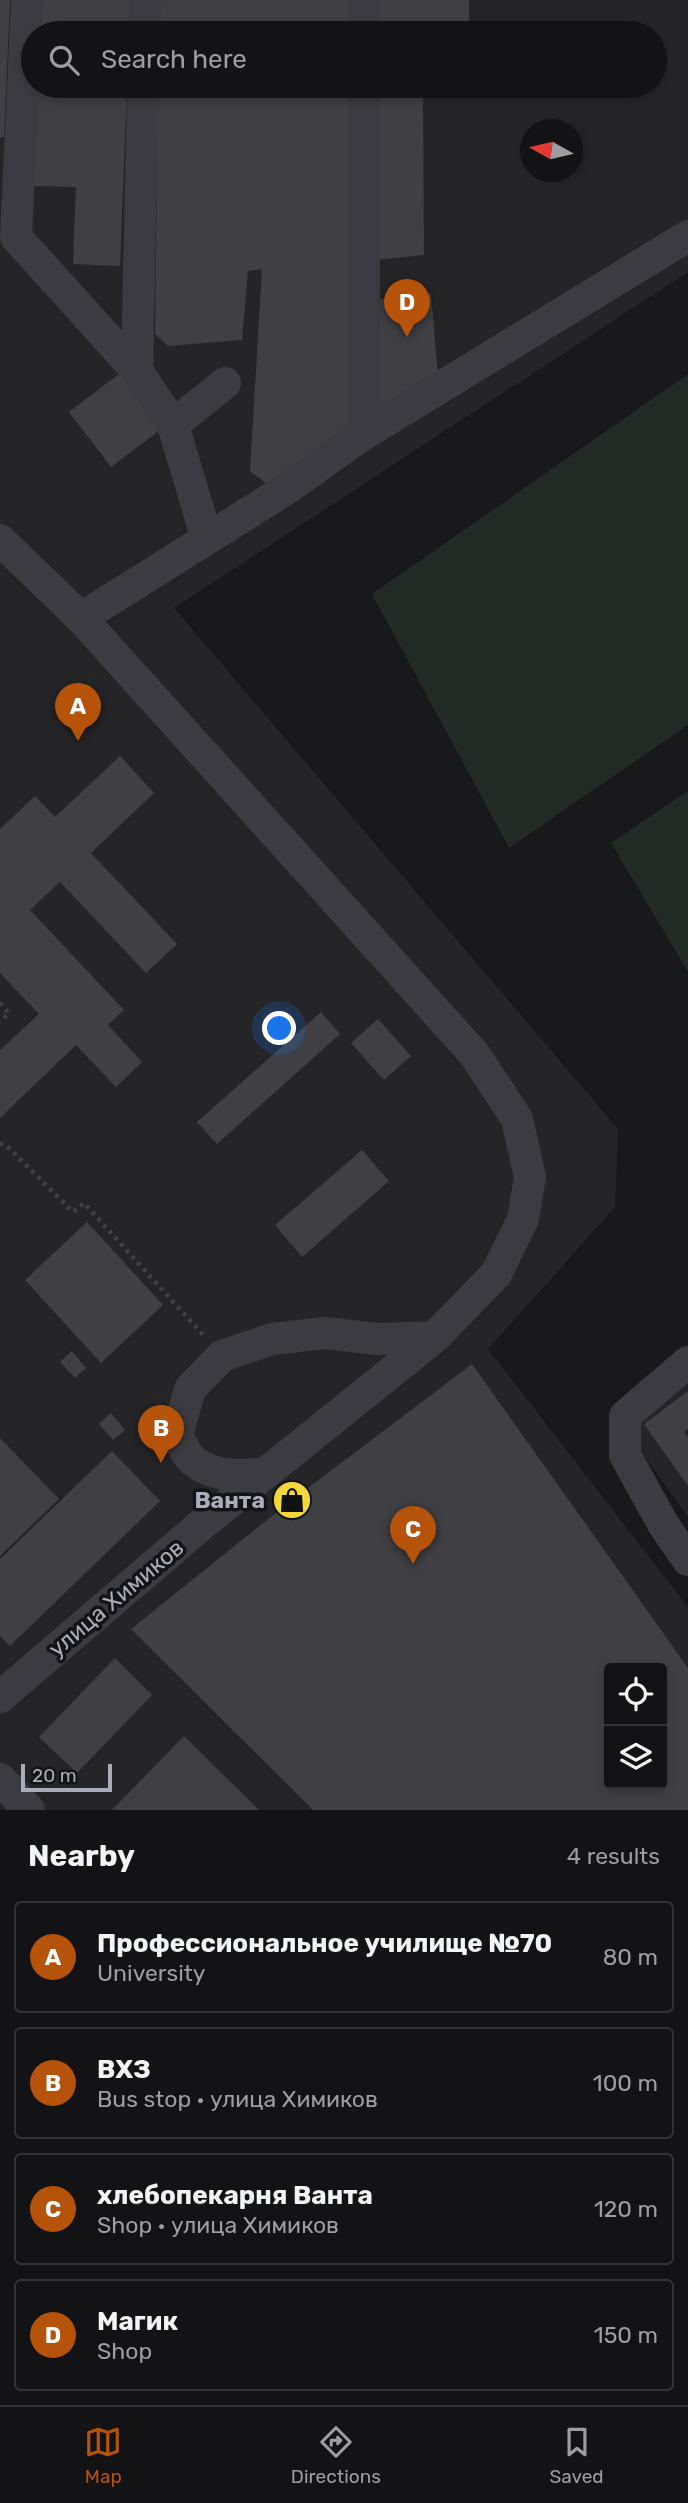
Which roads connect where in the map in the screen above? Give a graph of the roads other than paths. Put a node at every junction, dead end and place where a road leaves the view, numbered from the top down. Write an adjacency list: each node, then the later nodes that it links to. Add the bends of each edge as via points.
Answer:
1 (27, 0): 4 (street)
2 (145, 0): 5 (street)
3 (364, 0): 6 (street)
4 (26, 21)
5 (144, 21)
6 (364, 21)
7 (22, 98): 11 (street, via 16,237)
8 (143, 98): 11 (street)
9 (364, 98): 14 (street)
10 (688, 236): 14 (street)
11 (137, 371): 13 (street)
12 (225, 383): 13 (street)
13 (173, 425): 15 (street)
14 (361, 436): 15 (street)
15 (207, 539): 17 (street)
16 (0, 540): 17 (street, улица Химиков)
17 (81, 618): 18 (street, улица Химиков, via 475,1055 517,1119 530,1177 523,1219 496,1274)
18 (435, 1337): 20 (street, улица Химиков); 20 (street, via 377,1339 325,1333 272,1339 222,1356 190,1389 177,1435 190,1458 211,1470 235,1476)
19 (688, 1362): 21 (street, via 625,1416 625,1455)
20 (266, 1473): 22 (street, улица Химиков)
21 (688, 1560)
22 (0, 1697)
23 (0, 1779): 24 (street)
24 (29, 1810)

